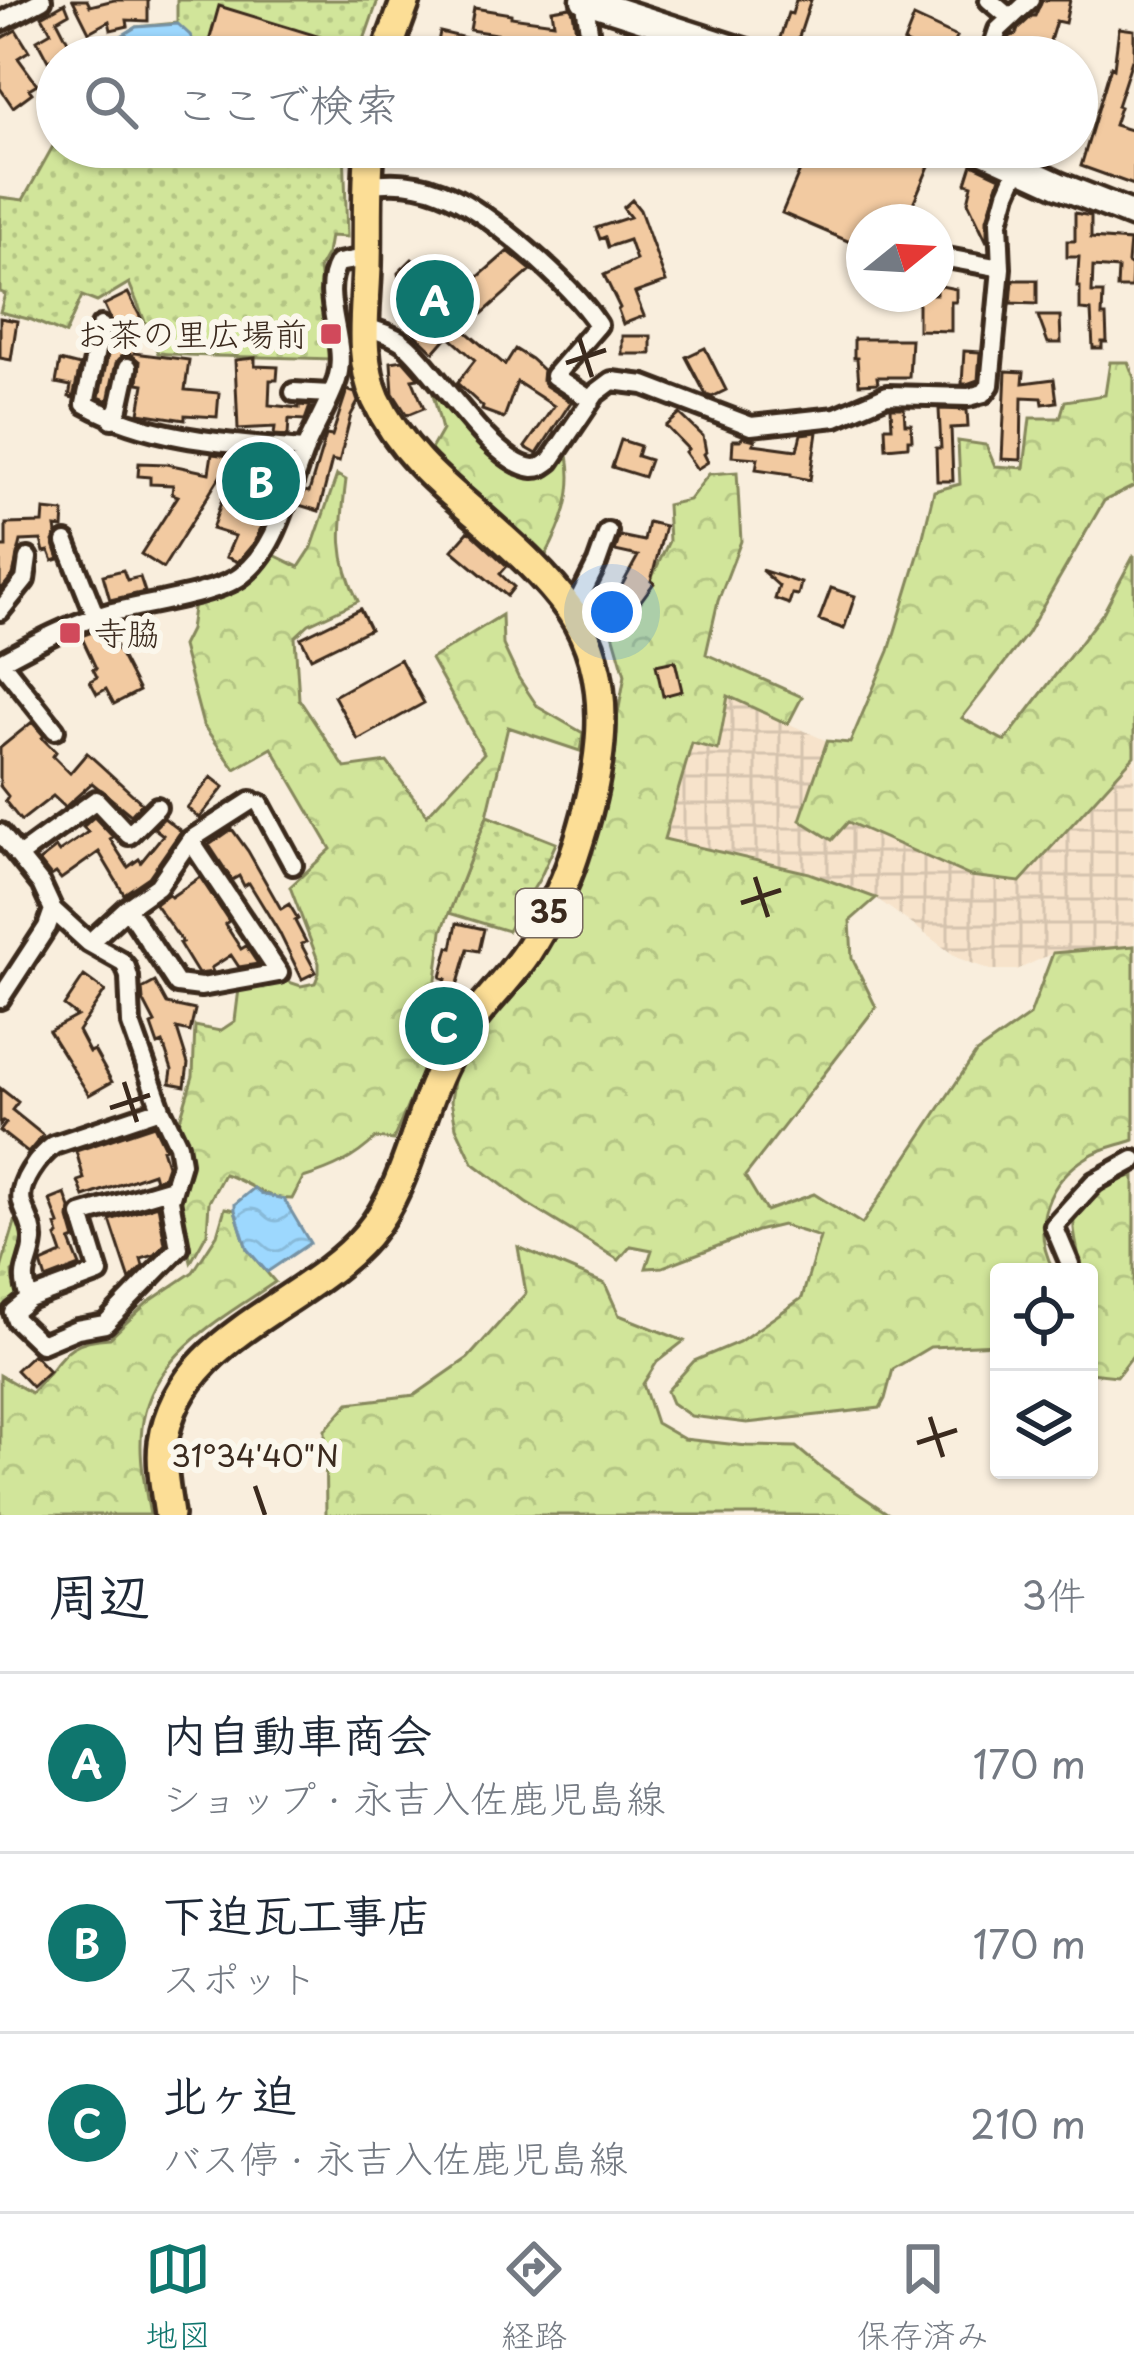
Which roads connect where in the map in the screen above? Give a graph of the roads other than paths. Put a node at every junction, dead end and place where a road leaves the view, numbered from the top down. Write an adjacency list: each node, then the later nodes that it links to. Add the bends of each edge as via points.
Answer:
1 (42, 0): 7 (street)
2 (406, 0): 8 (main road)
3 (989, 0): 6 (street)
4 (1030, 0): 6 (street)
5 (589, 2): 9 (street); 10 (main road)
6 (1009, 17): 11 (street)
7 (0, 22)
8 (393, 36)
9 (590, 36)
10 (695, 36)
11 (996, 36)
12 (368, 168): 14 (main road, 35)
13 (1018, 168): 15 (main road); 18 (street, via 999,222)
14 (367, 185): 17 (main road, 35); 24 (street, via 439,191 547,267 598,325 554,376)
15 (1134, 215)
16 (954, 259): 18 (street)
17 (368, 262): 20 (main road, 35); 23 (street, via 338,263 330,279 340,364)
18 (1001, 268): 24 (street, via 984,393 887,395 836,417 751,426 626,381 603,385)
19 (101, 326): 25 (street, via 86,404)
20 (363, 326): 24 (street, via 404,342 475,426 529,468 550,461); 31 (main road, 35, via 368,377 395,432)
21 (128, 367): 25 (street)
22 (294, 392): 23 (street)
23 (330, 394): 26 (street)
24 (591, 400)
25 (112, 419): 26 (street, via 220,445)
26 (305, 450): 32 (street, via 271,540 240,577)
27 (608, 532): 31 (street)
28 (66, 542): 32 (street)
29 (28, 558): 30 (street, via 25,580)
30 (0, 611)
31 (572, 613): 50 (main road, 35, via 596,670 601,728 560,892 525,954 454,1044 399,1181 367,1235 210,1354 187,1382 162,1448)
32 (97, 617): 33 (street)
33 (0, 662): 34 (street)
34 (55, 730)
35 (157, 807): 38 (street, via 130,835 96,800)
36 (0, 833): 38 (street)
37 (190, 840): 39 (street, via 255,802); 40 (street, via 158,886); 40 (street, via 279,974 177,984)
38 (19, 856): 41 (street)
39 (292, 865)
40 (127, 908): 42 (street)
41 (53, 910): 42 (street); 43 (street)
42 (89, 943): 44 (street, via 126,967 131,1024)
43 (0, 999)
44 (161, 1108): 46 (street, via 181,1163); 48 (street, via 47,1149 21,1192 33,1240 23,1277)
45 (1134, 1160): 47 (street, via 1094,1182 1054,1226)
46 (172, 1188): 48 (street, via 81,1215 99,1274); 49 (street, via 179,1248 105,1324 40,1344)
47 (1070, 1263)
48 (29, 1299): 49 (street)
49 (7, 1315)
50 (170, 1515)

